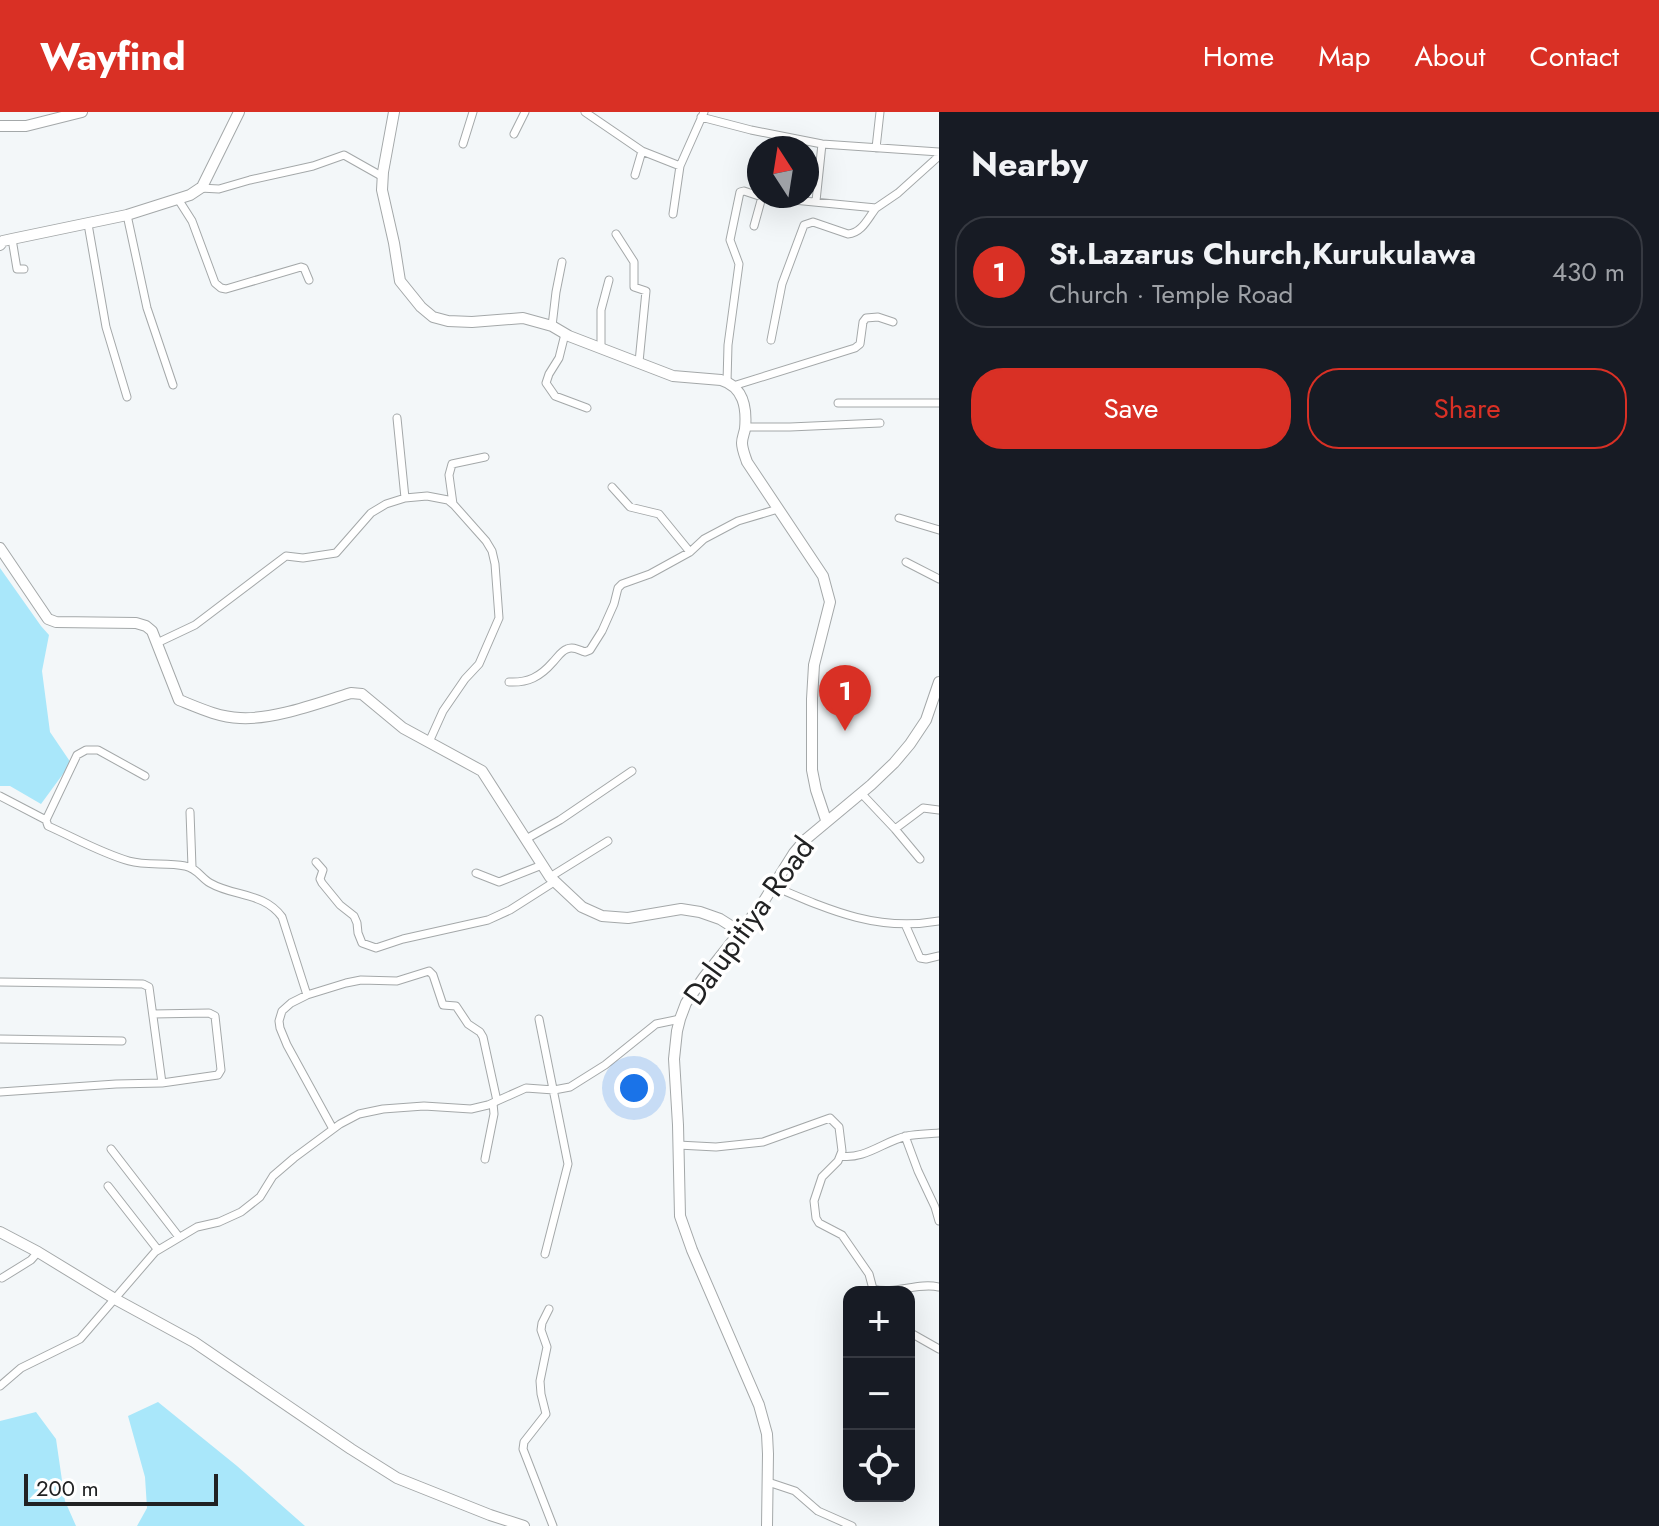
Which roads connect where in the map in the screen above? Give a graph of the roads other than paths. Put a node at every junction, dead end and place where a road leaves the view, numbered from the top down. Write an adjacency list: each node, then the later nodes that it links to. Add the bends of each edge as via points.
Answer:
1 (82, 112): 9 (street, via 26,126)
2 (239, 112): 20 (street)
3 (394, 112): 19 (street)
4 (473, 112): 11 (street)
5 (525, 112): 10 (street)
6 (585, 112): 14 (street)
7 (880, 112): 13 (street)
8 (703, 115): 12 (street); 16 (street)
9 (0, 126)
10 (514, 134)
11 (463, 144)
12 (822, 144): 13 (street); 17 (street)
13 (876, 148): 15 (street)
14 (642, 151): 16 (street); 18 (street)
15 (939, 154): 25 (street)
16 (680, 166): 26 (street)
17 (819, 172)
18 (635, 175)
19 (383, 177): 20 (street, via 344,155 219,189); 38 (street, via 400,281 421,307 448,321 523,318)
20 (200, 188): 22 (street)
21 (747, 192): 43 (street, via 740,192 731,234 739,264 728,345)
22 (178, 199): 27 (street); 35 (street, via 221,288 301,267)
23 (819, 201): 25 (street)
24 (759, 208): 29 (street)
25 (876, 208): 40 (street, via 854,234 813,222 804,225 782,284)
26 (673, 214)
27 (127, 215): 28 (street); 44 (street, via 147,308)
28 (88, 224): 31 (street); 45 (street, via 106,327)
29 (754, 226)
30 (616, 234): 42 (street, via 634,262 634,287 646,291)
31 (12, 239): 32 (street); 34 (street, via 17,269)
32 (0, 245)
33 (562, 262): 38 (street)
34 (24, 269)
35 (309, 280)
36 (609, 280): 41 (street, via 601,310)
37 (893, 322): 43 (street, via 866,318 855,348)
38 (552, 326): 39 (street)
39 (565, 334): 41 (street); 48 (street, via 546,383 555,396)
40 (771, 340)
41 (601, 349): 42 (street)
42 (639, 362): 43 (street, via 673,376)
43 (730, 384): 51 (street, via 742,396)
44 (173, 385)
45 (127, 397)
46 (838, 403): 47 (street)
47 (939, 403)
48 (587, 408)
49 (397, 418): 54 (street)
50 (880, 423): 51 (street)
51 (745, 427): 56 (street, via 747,462)
52 (485, 457): 55 (street, via 452,464)
53 (612, 487): 60 (street, via 630,507 659,514)
54 (405, 498): 55 (street, via 427,496); 63 (street, via 371,513 336,553 280,559 195,625)
55 (454, 505): 67 (street, via 492,551 499,618 479,664 443,711)
56 (778, 509): 60 (street, via 738,521); 75 (street, via 823,576 830,602 819,637 812,699 812,770)
57 (899, 518): 58 (street)
58 (939, 530)
59 (1, 550): 63 (street, via 48,619 136,623 152,631)
60 (690, 552): 64 (street, via 622,584 590,650 565,649 534,679)
61 (906, 562): 62 (street)
62 (939, 579)
63 (157, 643): 67 (street, via 179,700 213,714 281,714 362,694)
64 (509, 682)
65 (939, 682): 66 (street, Dalupitiya Road)
66 (934, 713): 70 (street, Dalupitiya Road, via 894,763)
67 (429, 742): 77 (street, via 482,771)
68 (632, 771): 77 (street)
69 (145, 776): 74 (street, via 98,750 86,750 77,755)
70 (861, 793): 75 (street, Dalupitiya Road); 76 (street)
71 (0, 796): 74 (street)
72 (939, 810): 76 (street, via 923,808)
73 (190, 812): 82 (street)
74 (46, 820): 82 (street, via 48,826 125,860)
75 (826, 820): 85 (street, Dalupitiya Road, via 794,853)
76 (895, 829): 79 (street)
77 (526, 839): 81 (street)
78 (608, 841): 84 (street)
79 (920, 859)
80 (316, 862): 84 (street, via 323,870 320,879 354,916 362,943 376,948 488,920)
81 (542, 865): 83 (street, via 499,882); 84 (street)
82 (192, 867): 91 (street, via 208,882 275,908)
83 (476, 873)
84 (552, 880): 88 (street, via 582,907 602,916 628,918 681,909 720,919)
85 (773, 886): 87 (street, via 853,918); 88 (street, Dalupitiya Road)
86 (939, 921): 87 (street)
87 (905, 924): 89 (street, via 920,958)
88 (739, 931): 94 (street, Dalupitiya Road)
89 (939, 956)
90 (0, 982): 92 (street, via 143,984 149,987)
91 (307, 995): 100 (street, via 361,980 397,981 429,971 443,1005 456,1006 483,1037); 101 (street, via 282,1011 280,1028)
92 (153, 1014): 97 (street); 97 (street, via 215,1016 218,1075)
93 (539, 1019): 98 (street)
94 (680, 1019): 98 (street, via 656,1024 605,1065 570,1087); 104 (street, Dalupitiya Road, via 674,1059)
95 (0, 1039): 96 (street)
96 (122, 1041)
97 (162, 1083): 99 (street)
98 (554, 1090): 100 (street, via 526,1088); 114 (street, via 568,1164)
99 (0, 1092)
100 (495, 1102): 101 (street, via 471,1109 383,1109 359,1114); 107 (street)
101 (333, 1129): 111 (street, via 273,1176 260,1197 241,1212)
102 (939, 1133): 103 (street)
103 (905, 1136): 106 (street, via 864,1154); 109 (street)
104 (678, 1145): 106 (street, via 763,1142 830,1118 839,1127); 124 (street, Dalupitiya Road, via 684,1231 759,1405 767,1434)
105 (111, 1149): 111 (street)
106 (840, 1156): 116 (street, via 822,1177 814,1201 816,1218 842,1235 869,1274)
107 (485, 1159)
108 (108, 1186): 112 (street)
109 (939, 1221)
110 (0, 1232): 113 (street)
111 (179, 1237): 112 (street)
112 (158, 1250): 119 (street)
113 (38, 1252): 115 (street); 119 (street)
114 (545, 1254)
115 (2, 1278)
116 (871, 1286)
117 (915, 1287): 118 (street)
118 (939, 1287)
119 (115, 1299): 123 (street, via 80,1339 21,1368); 125 (street, via 194,1342 397,1478)
120 (549, 1309): 126 (street, via 541,1330 547,1347 540,1381 546,1414 523,1449)
121 (915, 1335): 122 (street)
122 (939, 1349)
123 (0, 1386)
124 (768, 1482): 127 (street, Dalupitiya Road); 128 (street, via 795,1491 818,1511)
125 (524, 1526)
126 (553, 1526)
127 (767, 1526)
128 (852, 1526)

